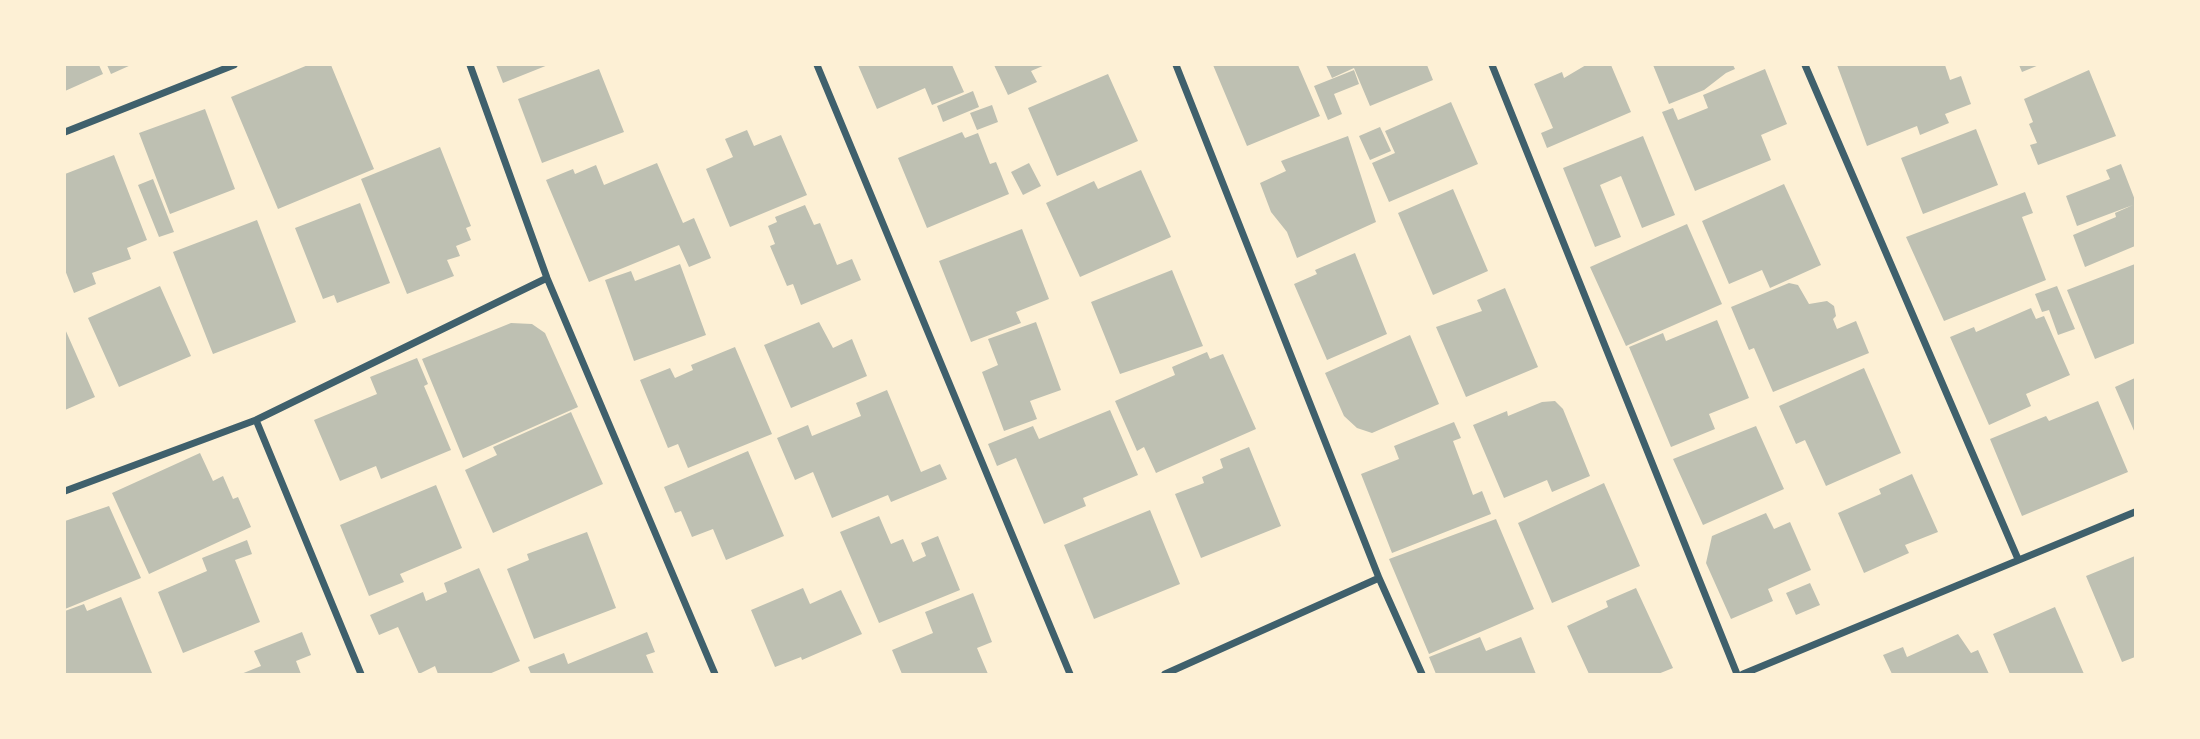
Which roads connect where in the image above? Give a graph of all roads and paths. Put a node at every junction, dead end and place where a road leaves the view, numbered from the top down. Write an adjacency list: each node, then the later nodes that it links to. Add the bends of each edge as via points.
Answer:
1 (234, 65): 7 (street)
2 (470, 65): 8 (street)
3 (817, 65): 16 (street)
4 (1176, 65): 13 (street)
5 (1492, 65): 19 (street)
6 (1805, 65): 12 (street)
7 (65, 132)
8 (547, 278): 9 (street); 15 (street)
9 (256, 420): 10 (street); 14 (street)
10 (65, 491)
11 (2135, 512): 12 (street)
12 (2018, 559): 20 (street)
13 (1379, 578): 17 (street); 18 (street)
14 (361, 674)
15 (715, 674)
16 (1070, 674)
17 (1165, 674)
18 (1422, 674)
19 (1737, 674)
20 (1743, 674)

